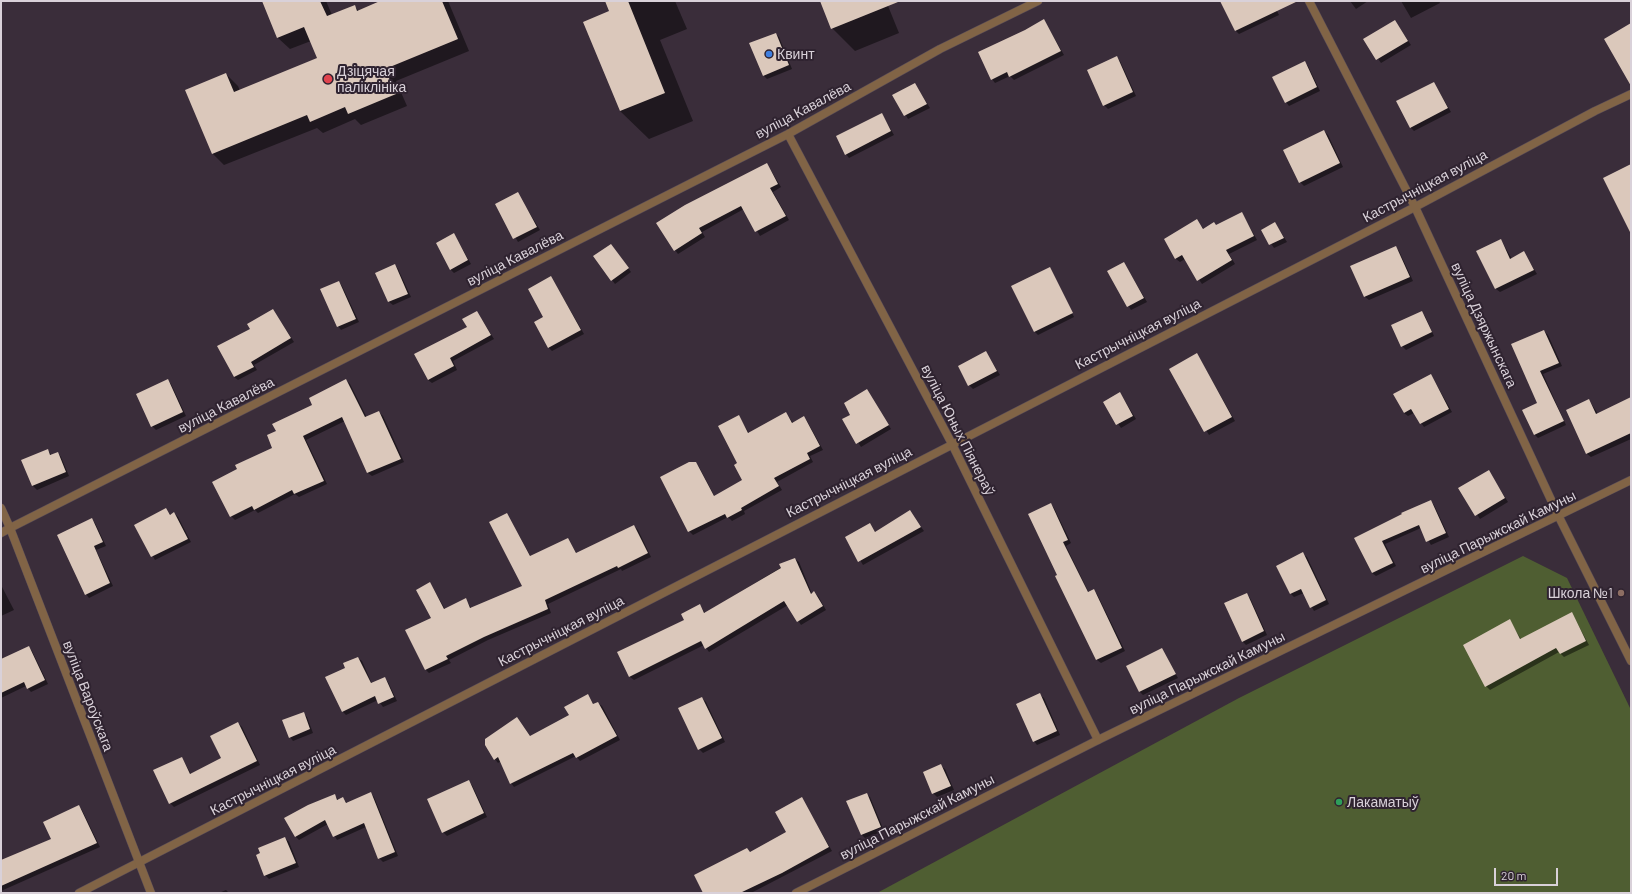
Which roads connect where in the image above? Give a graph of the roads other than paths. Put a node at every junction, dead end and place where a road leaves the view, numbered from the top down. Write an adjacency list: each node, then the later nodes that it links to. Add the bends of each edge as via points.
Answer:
1 (1038, 1): 4 (street, вуліца Кавалёва, via 940,49)
2 (1309, 1): 5 (street, вуліца Дзяржынскага)
3 (1631, 94): 5 (street, Кастрычніцкая вуліца)
4 (788, 134): 6 (street, вуліца Юных Піянераў); 10 (street, вуліца Кавалёва)
5 (1415, 207): 6 (street, Кастрычніцкая вуліца); 9 (street, вуліца Дзяржынскага)
6 (952, 444): 13 (street, вуліца Юных Піянераў); 14 (street, Кастрычніцкая вуліца)
7 (1631, 480): 9 (street, вуліца Парыжскай Камуны)
8 (1, 508): 10 (street, вуліца Вароўскага)
9 (1559, 517): 12 (street, вуліца Дзяржынскага); 13 (street, вуліца Парыжскай Камуны)
10 (10, 528): 11 (street, вуліца Кавалёва); 14 (street, вуліца Вароўскага)
11 (1, 533)
12 (1631, 662)
13 (1098, 740): 17 (street, вуліца Парыжскай Камуны)
14 (139, 863): 15 (street, Кастрычніцкая вуліца); 16 (street, вуліца Вароўскага)
15 (79, 893)
16 (152, 893)
17 (796, 893)

